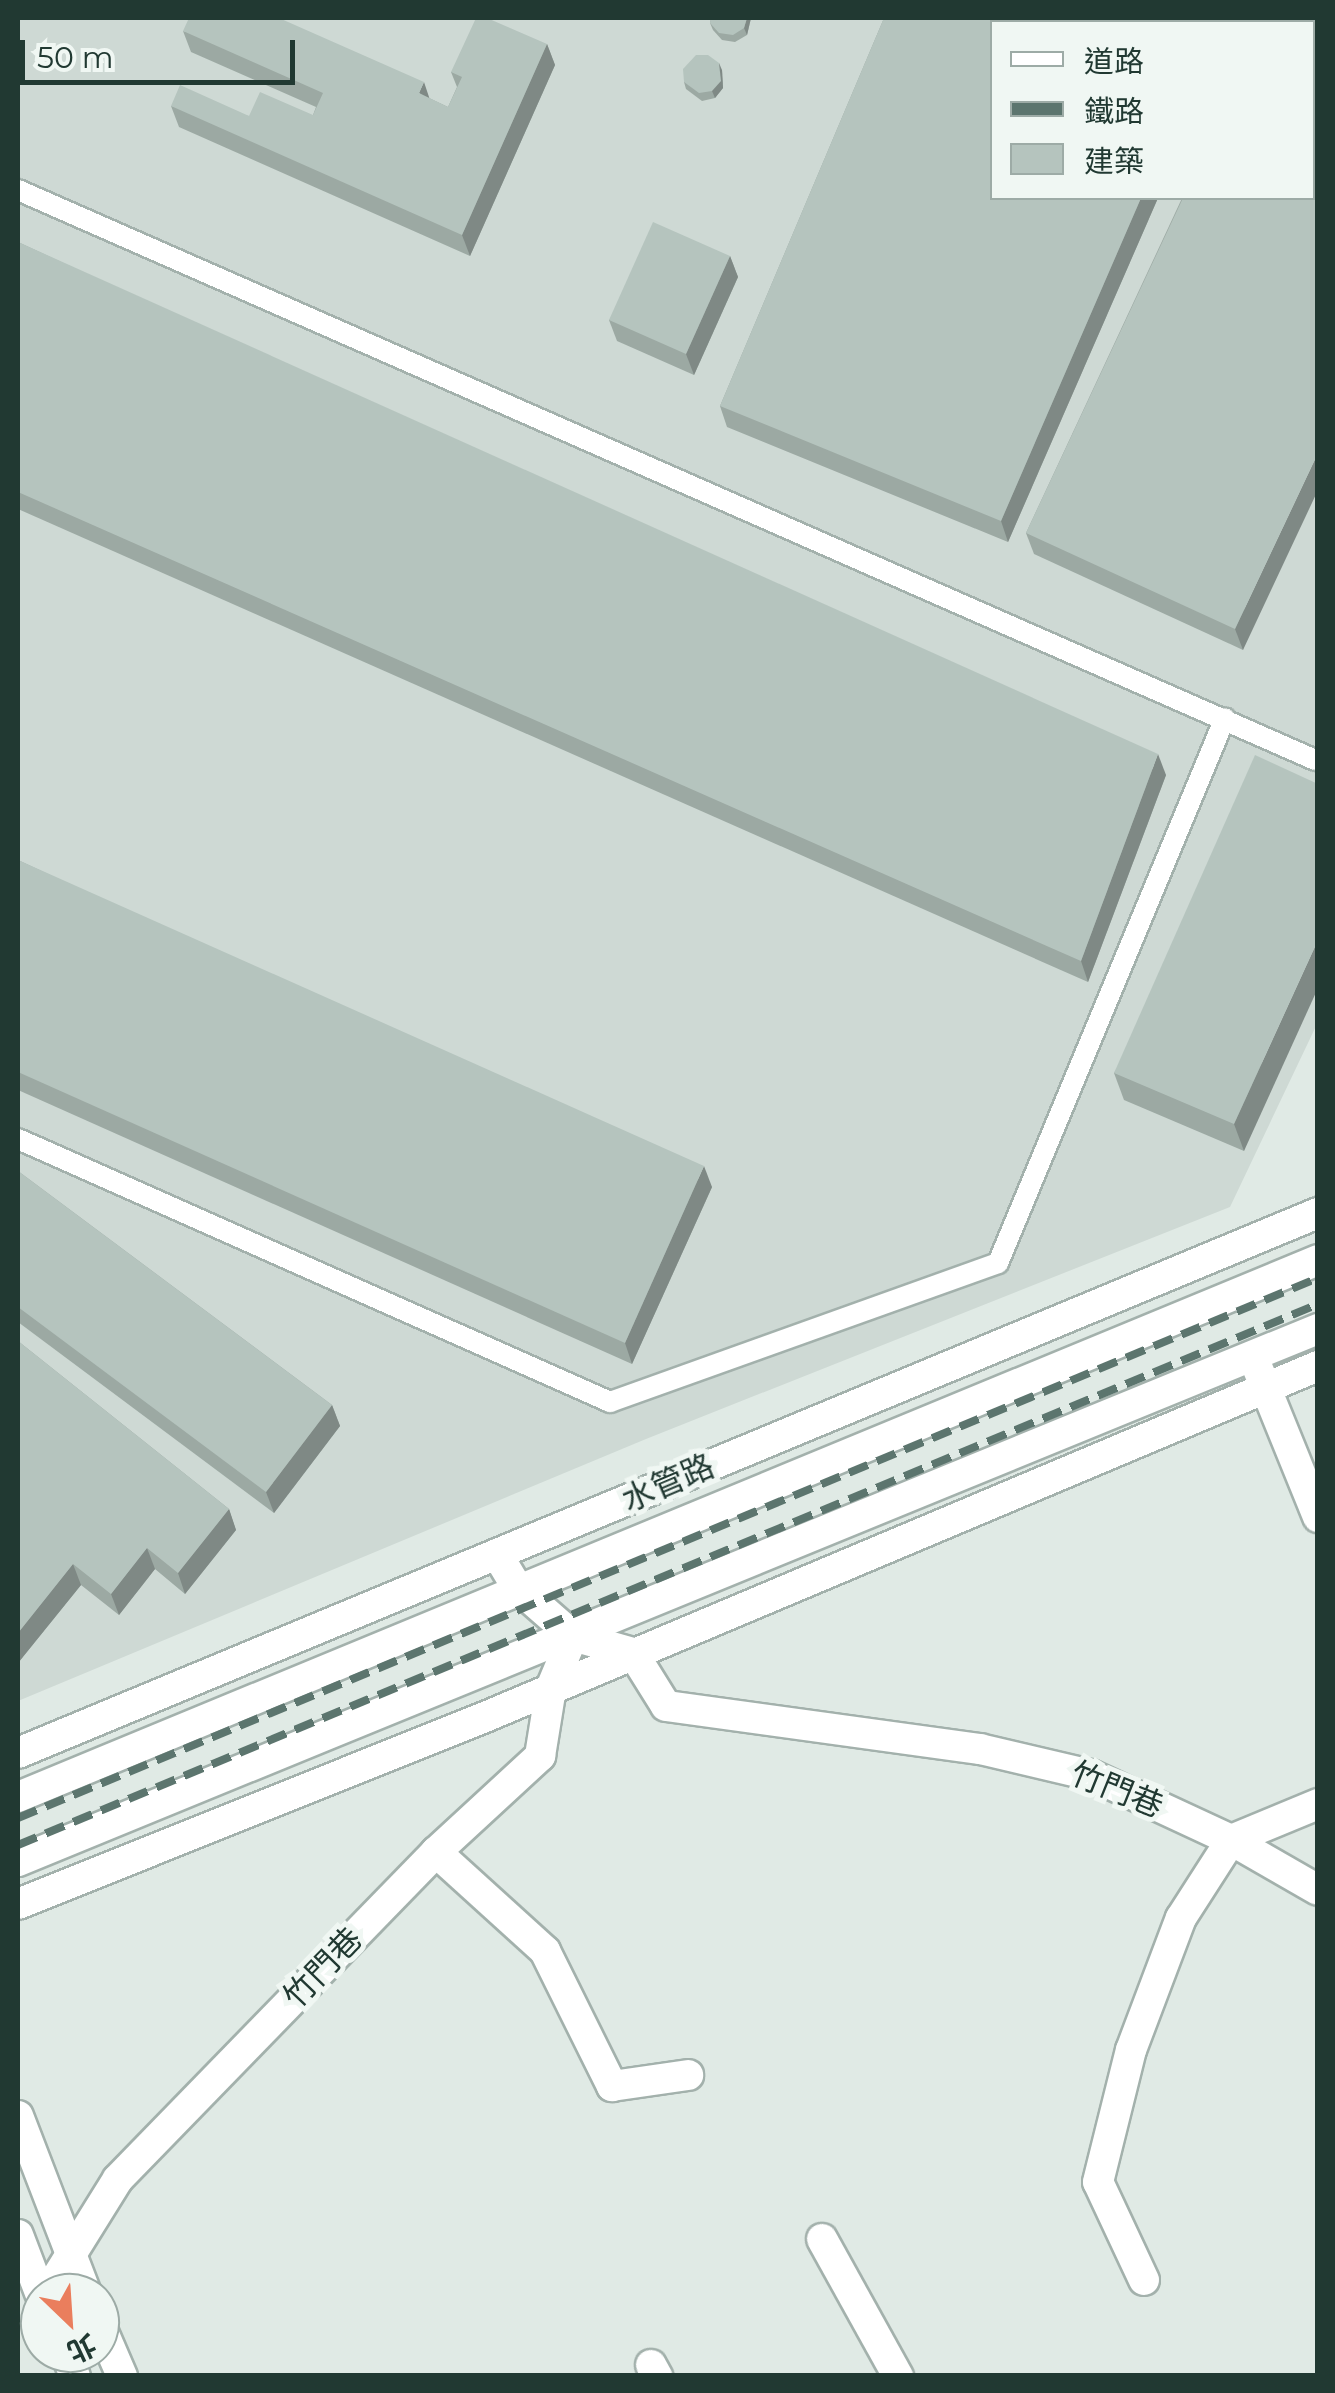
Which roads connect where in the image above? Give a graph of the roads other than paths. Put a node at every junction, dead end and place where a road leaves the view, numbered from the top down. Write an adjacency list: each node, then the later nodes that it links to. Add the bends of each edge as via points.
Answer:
1 (18, 190): 2 (lane)
2 (1225, 718): 3 (lane); 4 (lane, via 998,1263 610,1402)
3 (1316, 760)
4 (18, 1138)
5 (1318, 1213): 12 (street, 水管路)
6 (1318, 1260): 13 (street, 水管路)
7 (1318, 1330): 8 (street)
8 (1253, 1357): 10 (street); 14 (street)
9 (1318, 1366): 10 (street)
10 (1264, 1388): 11 (street); 15 (street)
11 (1318, 1517)
12 (497, 1554): 13 (street); 17 (street, 水管路)
13 (517, 1588): 14 (street); 18 (street, 水管路)
14 (573, 1636): 15 (street); 16 (street, 竹門巷); 22 (street)
15 (633, 1653): 16 (street); 20 (street, 竹門巷, via 666,1706 980,1750 1091,1774)
16 (551, 1688): 21 (street, 竹門巷, via 540,1756); 24 (street)
17 (18, 1753)
18 (18, 1798)
19 (1318, 1804): 20 (street)
20 (1231, 1840): 23 (street, 竹門巷); 33 (street, via 1180,1918 1130,2050 1098,2182)
21 (436, 1852): 25 (street, via 545,1951 612,2086); 29 (street, 竹門巷, via 118,2179)
22 (18, 1861)
23 (1318, 1890)
24 (18, 1904)
25 (688, 2075)
26 (18, 2116): 29 (street)
27 (18, 2235): 30 (street)
28 (822, 2239): 34 (street)
29 (70, 2258): 31 (street, 竹門巷); 32 (street)
30 (35, 2273)
31 (59, 2273)
32 (77, 2273)
33 (1144, 2280)
34 (898, 2376)

